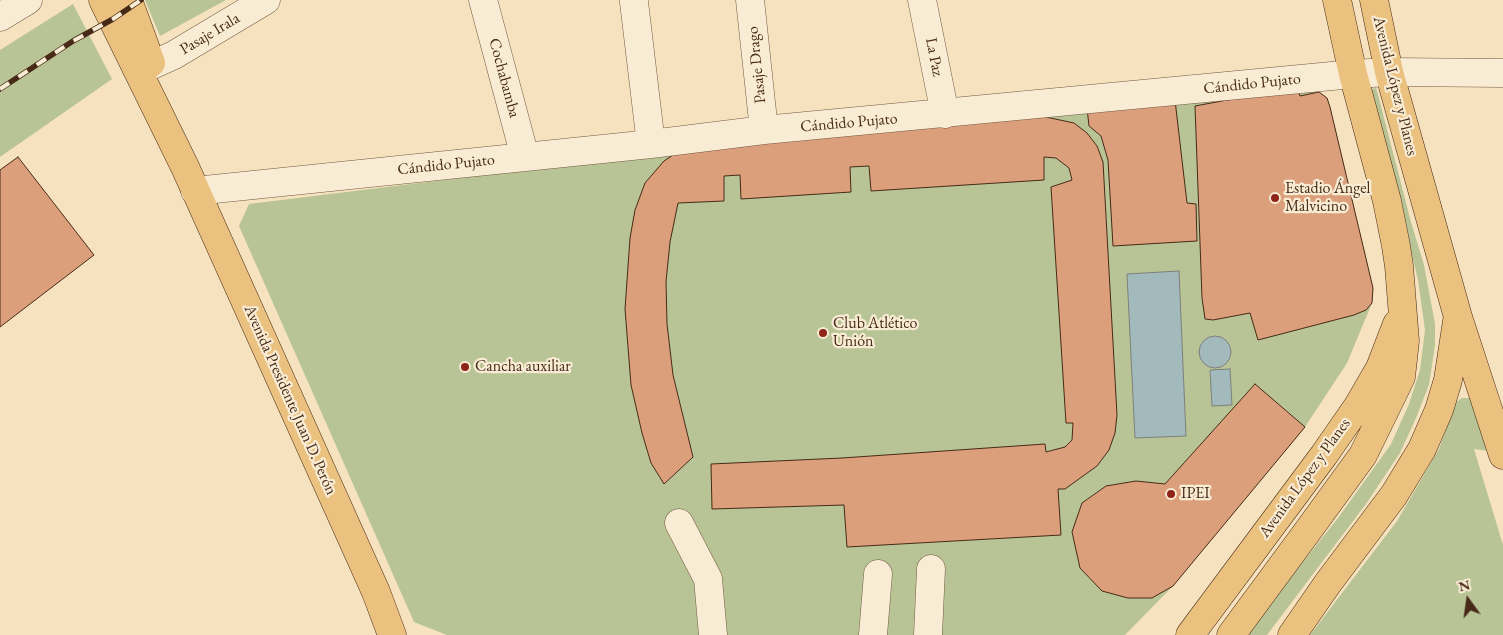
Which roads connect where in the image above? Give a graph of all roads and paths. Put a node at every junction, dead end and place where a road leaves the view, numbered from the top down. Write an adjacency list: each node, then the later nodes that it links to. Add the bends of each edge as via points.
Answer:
1 (28, 0): 11 (street)
2 (103, 0): 20 (main road, Avenida Presidente Juan D. Perón)
3 (128, 0): 12 (main road, Avenida Presidente Juan D. Perón)
4 (266, 0): 12 (street, Pasaje Irala)
5 (483, 0): 19 (street, Cochabamba)
6 (750, 0): 17 (street, Pasaje Drago)
7 (922, 0): 16 (street, La Paz)
8 (1336, 0): 15 (main road, Avenida López y Planes)
9 (1374, 0): 13 (main road, Avenida López y Planes)
10 (634, 2): 18 (street)
11 (0, 17)
12 (152, 65): 20 (main road, Avenida Presidente Juan D. Perón)
13 (1389, 72): 14 (street, Cándido Pujato); 15 (street, Cándido Pujato); 23 (main road, Avenida López y Planes)
14 (1503, 73)
15 (1353, 74): 16 (street, Cándido Pujato); 22 (main road, Avenida López y Planes, via 1389,210 1399,266)
16 (945, 114): 17 (street, Cándido Pujato)
17 (764, 130): 18 (street, Cándido Pujato)
18 (651, 144): 19 (street, Cándido Pujato)
19 (525, 157): 21 (street, Cándido Pujato)
20 (184, 166): 21 (main road, Avenida Presidente Juan D. Perón)
21 (196, 191): 28 (main road, Avenida Presidente Juan D. Perón, via 376,592)
22 (1402, 311): 32 (main road, Avenida López y Planes, via 1380,368 1358,406); 33 (main road, Avenida López y Planes, via 1405,341 1401,377 1363,455)
23 (1458, 317): 24 (main road, Avenida López y Planes); 34 (main road, Avenida López y Planes, via 1448,380 1422,449 1394,496)
24 (1503, 454)
25 (679, 523): 29 (street, via 708,580)
26 (932, 569): 31 (street)
27 (878, 574): 30 (street)
28 (392, 635)
29 (713, 635)
30 (873, 635)
31 (928, 635)
32 (1190, 635)
33 (1231, 635)
34 (1292, 635)

